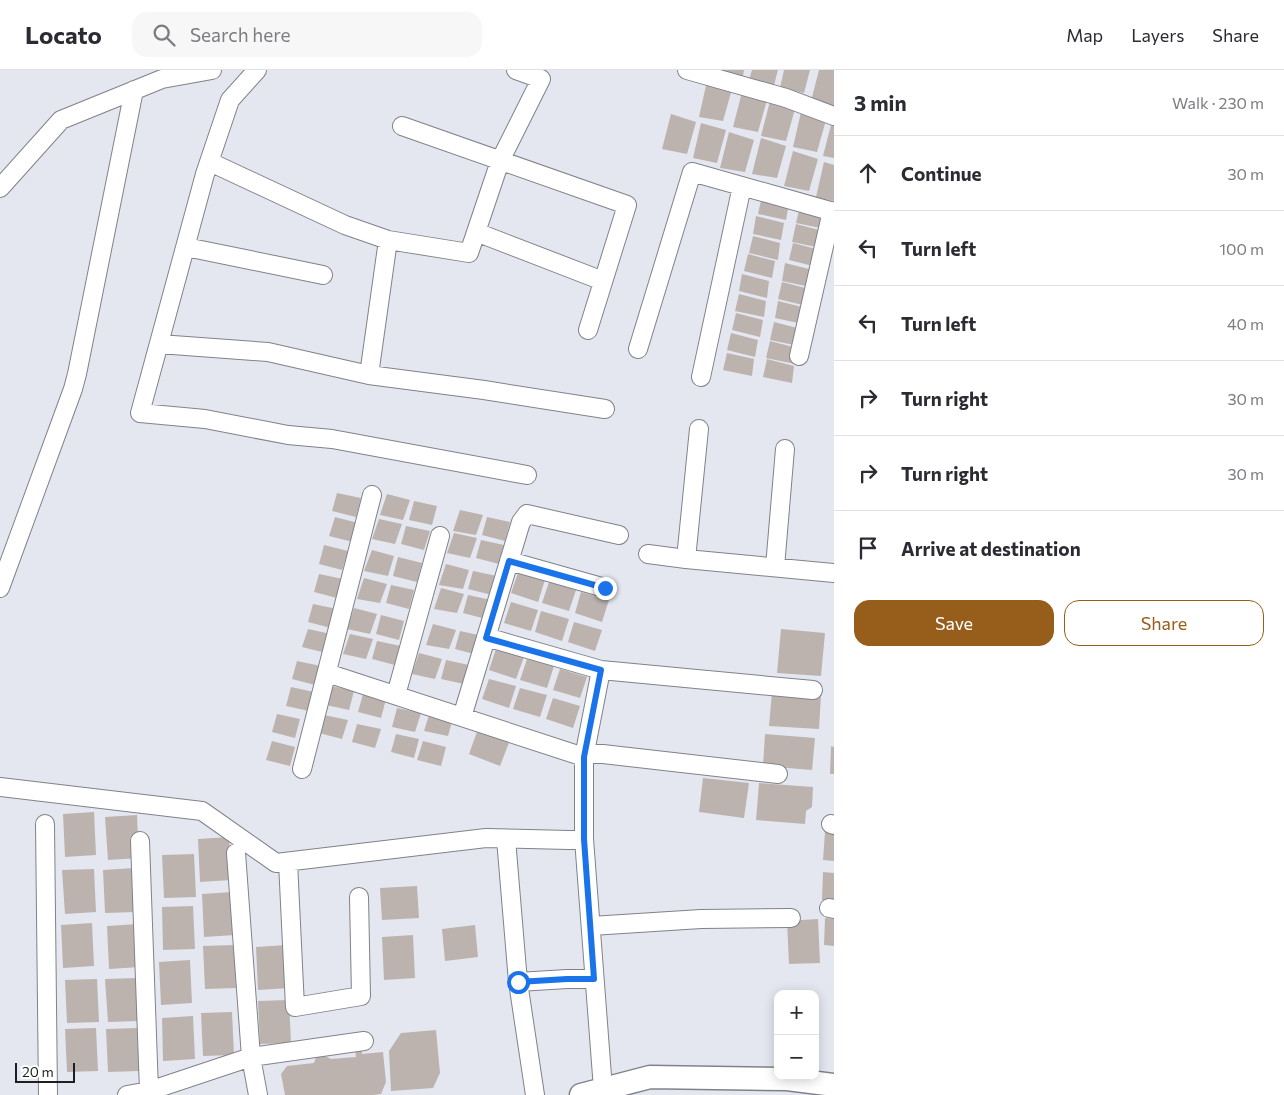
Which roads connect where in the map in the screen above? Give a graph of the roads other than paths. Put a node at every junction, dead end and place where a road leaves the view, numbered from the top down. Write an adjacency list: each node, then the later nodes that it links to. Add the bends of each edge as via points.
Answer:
1 (212, 70): 6 (street, via 162,79)
2 (257, 70): 10 (street, via 230,100)
3 (516, 70): 5 (street)
4 (687, 70): 7 (street, via 786,98)
5 (542, 74): 9 (street)
6 (134, 90): 12 (street, via 61,120); 37 (street, via 78,374)
7 (834, 116)
8 (402, 126): 9 (street)
9 (500, 161): 14 (street); 18 (street, via 627,205)
10 (210, 162): 15 (street, via 346,225); 16 (street)
11 (742, 186): 13 (street); 21 (street, via 692,172); 24 (street)
12 (0, 188)
13 (833, 212): 22 (street)
14 (476, 232): 15 (street, via 469,253); 18 (street)
15 (388, 240): 23 (street)
16 (186, 247): 17 (street); 20 (street)
17 (323, 275)
18 (603, 281): 19 (street)
19 (588, 330)
20 (159, 344): 23 (street, via 268,352); 28 (street, via 140,413 205,419 288,435 332,439)
21 (638, 349)
22 (799, 356)
23 (369, 375): 25 (street)
24 (701, 377)
25 (605, 409)
26 (698, 429): 33 (street)
27 (784, 449): 35 (street)
28 (527, 475)
29 (372, 496): 41 (street)
30 (619, 534): 34 (street, via 527,514 521,522)
31 (440, 536): 43 (street)
32 (648, 554): 33 (street)
33 (686, 559): 35 (street)
34 (509, 561): 38 (street); 39 (street)
35 (775, 567): 36 (street)
36 (834, 573)
37 (0, 588)
38 (605, 588)
39 (486, 638): 40 (street); 44 (street)
40 (601, 670): 42 (street); 45 (street)
41 (327, 673): 43 (street); 46 (street)
42 (812, 690)
43 (396, 695): 44 (street)
44 (462, 717): 45 (street)
45 (585, 754): 47 (street); 51 (street)
46 (302, 768)
47 (778, 774)
48 (0, 787): 54 (street, via 202,811 276,863)
49 (45, 824): 65 (street)
50 (506, 839): 51 (street); 54 (street, via 486,838); 59 (street)
51 (584, 839): 57 (street)
52 (140, 841): 63 (street)
53 (236, 853): 61 (street)
54 (288, 862): 55 (street, via 295,1006 361,996)
55 (359, 897)
56 (791, 918): 57 (street, via 701,919)
57 (591, 926): 58 (street)
58 (594, 979): 59 (street); 64 (street)
59 (518, 982): 68 (street)
60 (364, 1041): 61 (street)
61 (251, 1057): 63 (street); 67 (street)
62 (834, 1085): 64 (street, via 787,1079 650,1077)
63 (149, 1091): 66 (street)
64 (592, 1093)
65 (48, 1095)
66 (127, 1095)
67 (258, 1095)
68 (535, 1095)

